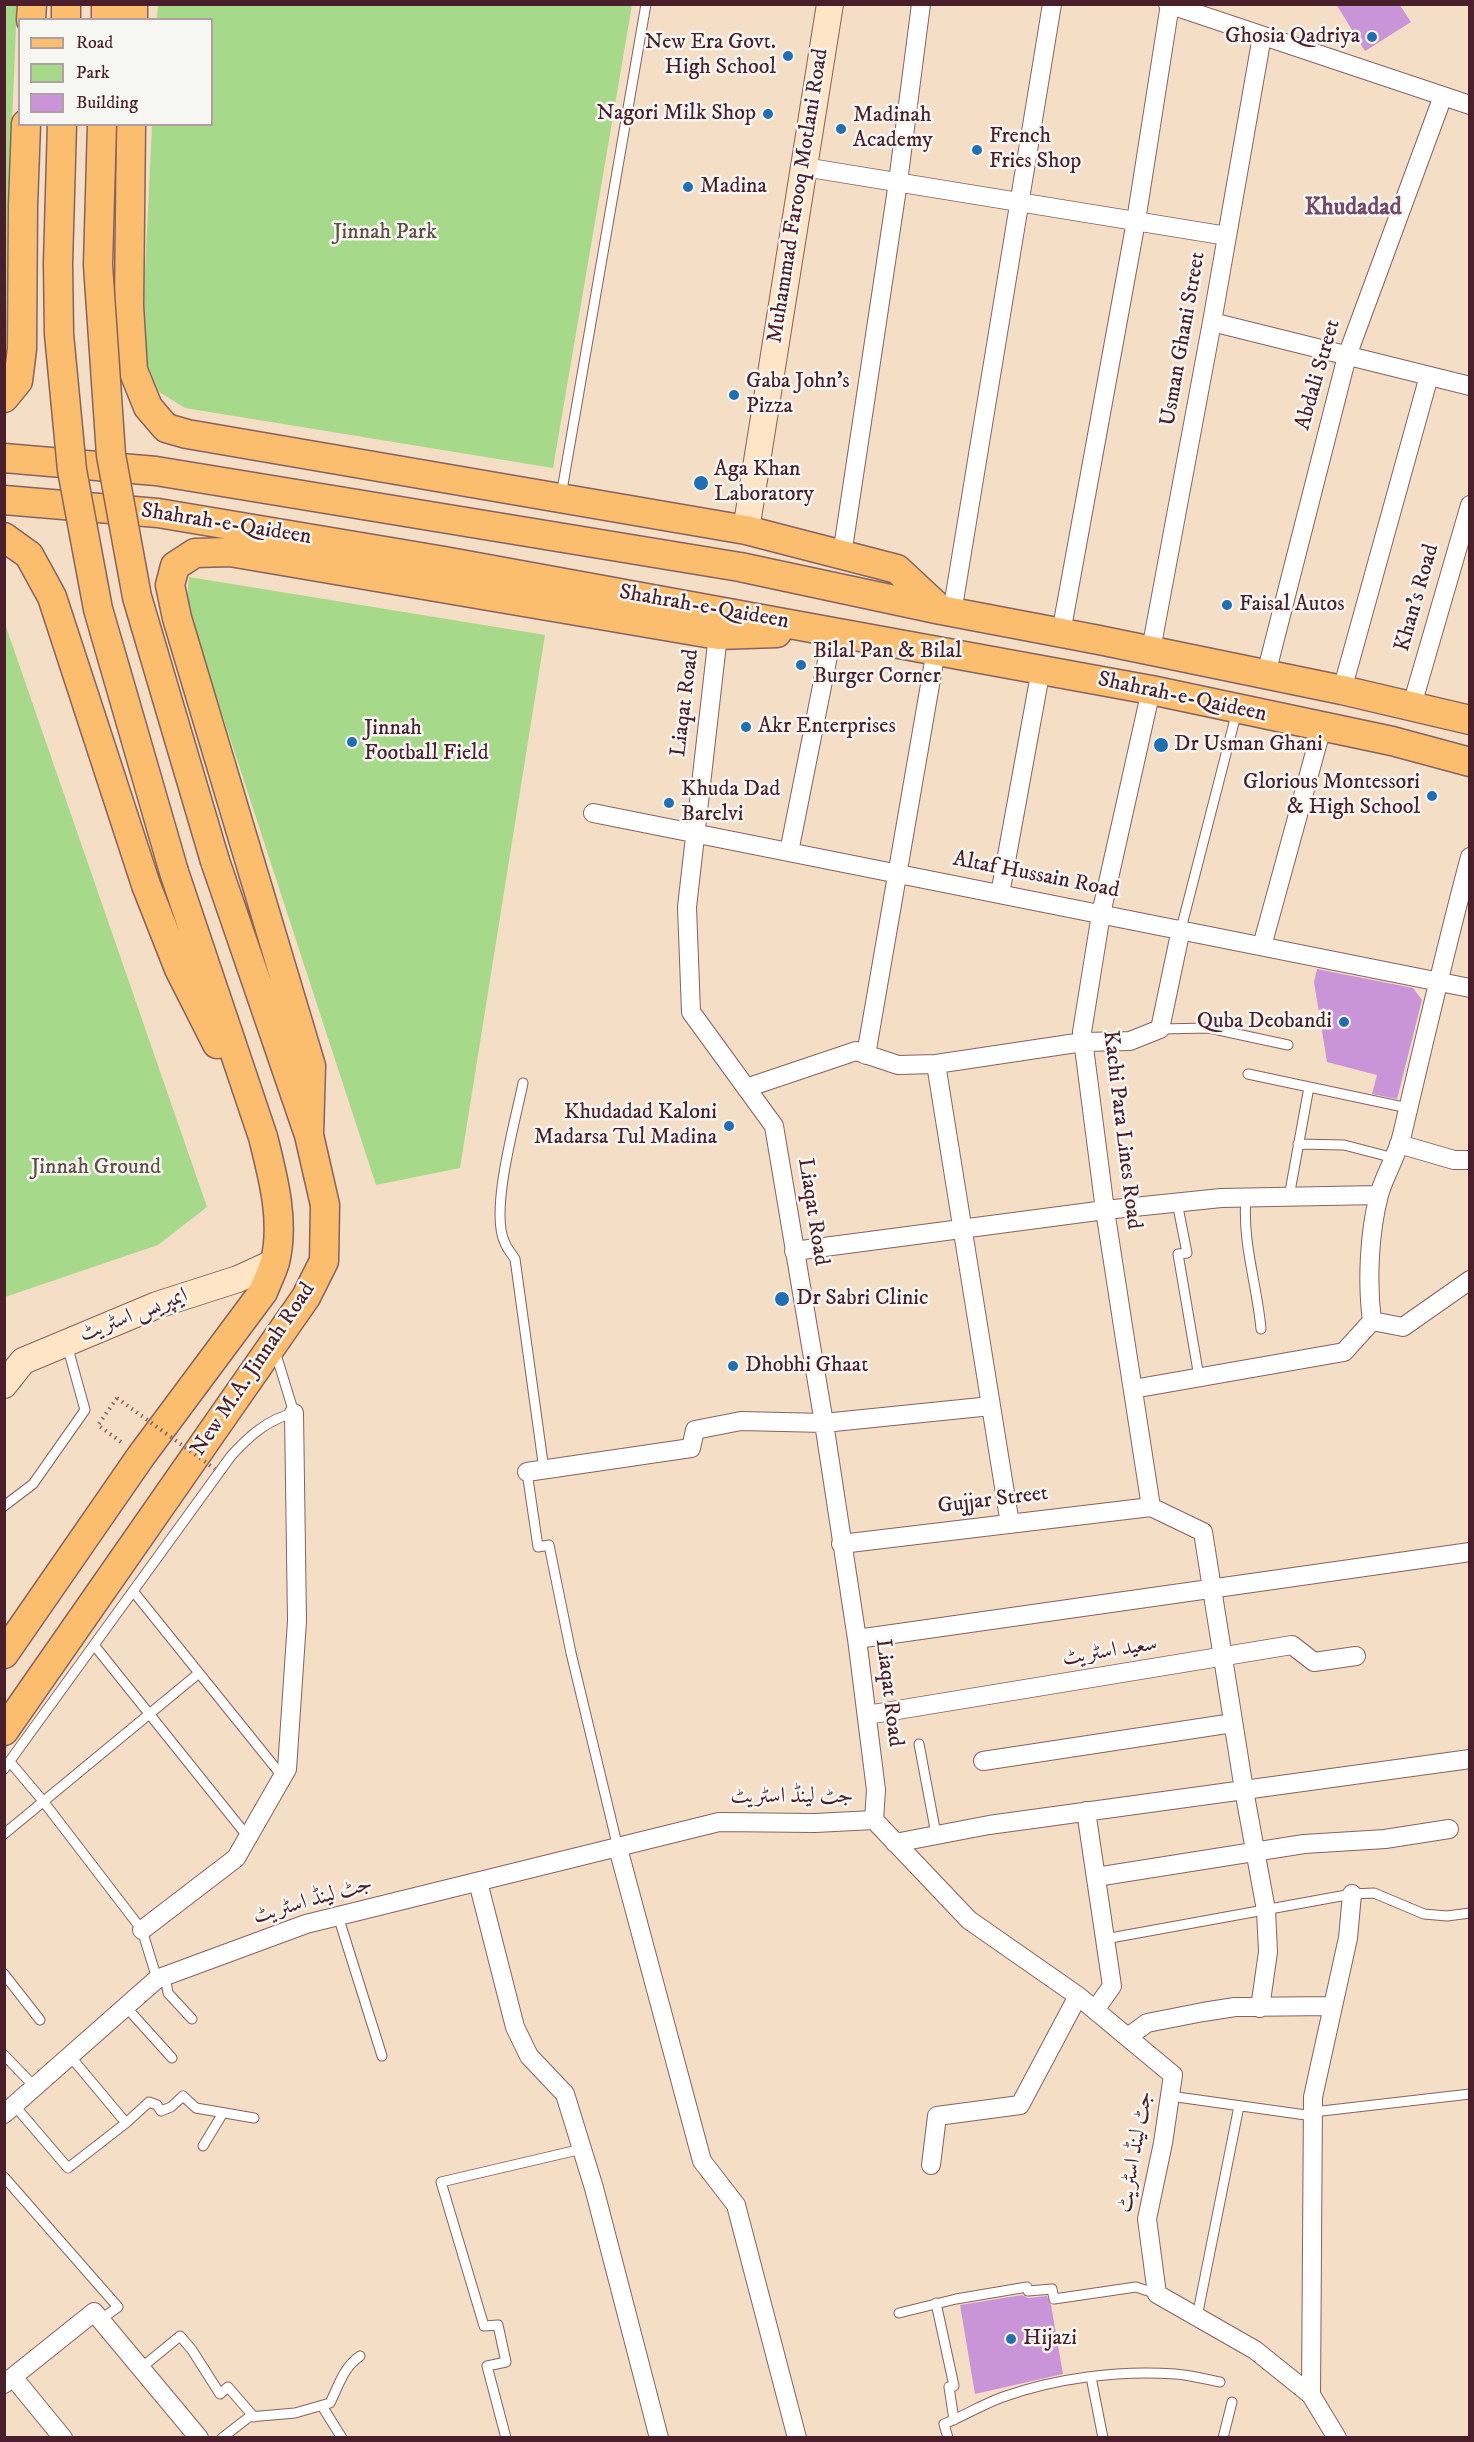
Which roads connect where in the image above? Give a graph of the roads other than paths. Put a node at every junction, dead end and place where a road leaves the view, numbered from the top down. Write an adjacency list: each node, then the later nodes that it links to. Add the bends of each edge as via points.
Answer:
1 (646, 4): 24 (lane)
2 (830, 4): 13 (street, Muhammad Farooq Motlani Road)
3 (921, 4): 14 (street)
4 (1052, 4): 15 (street)
5 (1169, 5): 6 (street); 16 (street)
6 (1262, 36): 7 (street); 17 (street, Usman Ghani Street)
7 (1443, 96): 8 (street); 19 (street, Abdali Street)
8 (1470, 105)
9 (26, 126): 22 (main road, via 22,349 18,381)
10 (62, 126): 67 (main road, New M.A. Jinnah Road, bridge, via 59,334 72,470 98,609 174,872)
11 (102, 126): 66 (main road, New M.A. Jinnah Road, bridge, via 98,265 111,455 137,597 216,861)
12 (132, 126): 24 (main road, via 129,306 133,370 148,407 166,428)
13 (804, 167): 14 (street); 27 (street, Muhammad Farooq Motlani Road)
14 (898, 182): 15 (street); 29 (street)
15 (1018, 202): 16 (street); 30 (street)
16 (1136, 221): 17 (street); 32 (street)
17 (1227, 236): 18 (street, Usman Ghani Street)
18 (1212, 322): 19 (street); 35 (street, Usman Ghani Street)
19 (1347, 356): 20 (street); 37 (street, Abdali Street)
20 (1429, 376): 21 (street); 39 (street)
21 (1470, 386)
22 (4, 398)
23 (4, 458): 30 (main road, Shahrah-e-Qaideen, via 156,471 740,567)
24 (560, 498): 27 (main road)
25 (4, 500): 31 (main road, Shahrah-e-Qaideen, via 158,513 231,524)
26 (1470, 505): 40 (street, Khan's Road)
27 (746, 530): 29 (main road)
28 (4, 537): 67 (main road, via 29,555 52,597 146,885 179,969)
29 (842, 555): 30 (main road, via 897,569)
30 (946, 611): 32 (main road, Shahrah-e-Qaideen)
31 (833, 631): 33 (main road); 34 (main road, Shahrah-e-Qaideen); 47 (street)
32 (1061, 633): 35 (main road, Shahrah-e-Qaideen)
33 (718, 635): 46 (street, Liaqat Road); 66 (main road, via 230,552 195,553 175,566 170,585 177,618 311,1066)
34 (936, 650): 36 (main road, Shahrah-e-Qaideen); 49 (street)
35 (1151, 650): 37 (main road, Shahrah-e-Qaideen)
36 (1041, 669): 38 (main road, Shahrah-e-Qaideen); 50 (street)
37 (1266, 674): 39 (main road, Shahrah-e-Qaideen)
38 (1151, 690): 41 (main road, Shahrah-e-Qaideen); 51 (street, Kachi Para Lines Road)
39 (1342, 690): 40 (main road, Shahrah-e-Qaideen)
40 (1412, 705): 42 (main road, Shahrah-e-Qaideen)
41 (1238, 709): 43 (main road, Shahrah-e-Qaideen); 52 (lane)
42 (1470, 720)
43 (1322, 727): 44 (main road, Shahrah-e-Qaideen); 53 (street)
44 (1470, 762)
45 (593, 813): 46 (street, Altaf Hussain Road)
46 (696, 834): 47 (street, Altaf Hussain Road); 64 (street, Liaqat Road, via 687,907 691,1012)
47 (789, 852): 49 (street, Altaf Hussain Road)
48 (1470, 857): 54 (street)
49 (897, 873): 50 (street, Altaf Hussain Road); 59 (street)
50 (1000, 894): 51 (street, Altaf Hussain Road)
51 (1101, 914): 52 (street, Altaf Hussain Road); 57 (street, Kachi Para Lines Road)
52 (1181, 929): 53 (street, Altaf Hussain Road); 56 (street)
53 (1262, 946): 54 (street, Altaf Hussain Road)
54 (1437, 980): 55 (street, Altaf Hussain Road); 65 (street)
55 (1470, 988)
56 (1160, 1029): 57 (street, via 1130,1041); 58 (lane, via 1209,1028)
57 (1083, 1042): 60 (street); 75 (street, Kachi Para Lines Road)
58 (1288, 1045)
59 (866, 1055): 60 (street, via 898,1065); 64 (street, via 856,1052)
60 (936, 1064): 76 (street)
61 (1248, 1074): 63 (lane)
62 (523, 1083): 90 (lane, via 500,1202 504,1242 515,1259)
63 (1309, 1087): 65 (lane); 68 (lane)
64 (746, 1088): 77 (street, Liaqat Road, via 774,1126)
65 (1408, 1108): 69 (street)
66 (309, 1135): 83 (main road, New M.A. Jinnah Road, via 324,1205 324,1261 306,1298)
67 (264, 1137): 78 (main road, New M.A. Jinnah Road, via 279,1227)
68 (1298, 1144): 69 (lane); 73 (lane)
69 (1397, 1151): 70 (street); 71 (street)
70 (1470, 1160)
71 (1379, 1195): 73 (street); 80 (street, via 1370,1255)
72 (1246, 1197): 73 (street); 74 (street); 81 (lane, via 1243,1219)
73 (1288, 1197)
74 (1177, 1202): 75 (street); 84 (lane, via 1187,1252 1178,1254)
75 (1105, 1210): 76 (street); 86 (street, Kachi Para Lines Road)
76 (963, 1229): 77 (street); 87 (street)
77 (794, 1251): 89 (street, Liaqat Road)
78 (275, 1262): 82 (street, ایمپریس اسٹریٹ); 100 (main road, New M.A. Jinnah Road, via 263,1292 141,1456)
79 (1470, 1280): 80 (street, via 1402,1327)
80 (1372, 1321): 84 (street, via 1344,1352)
81 (1261, 1329)
82 (66, 1343): 85 (street, ایمپریس اسٹریٹ, via 23,1361); 91 (lane, via 85,1410 33,1484)
83 (273, 1345): 88 (lane); 107 (main road, New M.A. Jinnah Road)
84 (1199, 1377): 86 (street)
85 (4, 1385)
86 (1132, 1389): 92 (street, Kachi Para Lines Road)
87 (991, 1406): 89 (street); 93 (street)
88 (294, 1413): 97 (lane, via 248,1436); 112 (street, via 297,1621 286,1769)
89 (824, 1423): 90 (street, via 741,1421 694,1430 691,1448); 94 (street, Liaqat Road)
90 (536, 1471): 122 (lane, via 538,1547 549,1545)
91 (4, 1506)
92 (1150, 1507): 93 (street, Gujjar Street); 96 (street, via 1203,1532)
93 (1010, 1524): 94 (street, Gujjar Street)
94 (842, 1544): 98 (street, Liaqat Road)
95 (1470, 1552): 96 (street)
96 (1212, 1588): 98 (street); 102 (street)
97 (133, 1591): 99 (lane); 103 (lane)
98 (857, 1639): 105 (street, Liaqat Road)
99 (94, 1645): 104 (lane); 111 (lane)
100 (4, 1654)
101 (1356, 1656): 102 (street, سعید اسٹریٹ, via 1314,1662 1292,1646)
102 (1223, 1658): 105 (street, سعید اسٹریٹ); 106 (street)
103 (199, 1673): 104 (lane); 112 (lane)
104 (149, 1713): 114 (lane); 120 (lane)
105 (867, 1715): 116 (street, Liaqat Road, via 876,1790)
106 (1233, 1723): 110 (street); 113 (street)
107 (4, 1731)
108 (919, 1744): 119 (lane)
109 (1470, 1759): 113 (street)
110 (983, 1761)
111 (7, 1766): 114 (lane)
112 (282, 1776): 120 (street)
113 (1244, 1790): 115 (street); 123 (street)
114 (43, 1801): 118 (lane); 130 (lane)
115 (1086, 1811): 119 (street); 124 (street)
116 (874, 1820): 121 (street, جٹ لینڈ اسٹریٹ); 122 (street, جٹ لینڈ اسٹریٹ, via 719,1822)
117 (1449, 1829): 123 (street)
118 (4, 1834)
119 (936, 1834): 121 (street)
120 (248, 1837): 130 (street, via 236,1858)
121 (896, 1843): 134 (street, جٹ لینڈ اسٹریٹ, via 969,1920)
122 (618, 1848): 125 (street, جٹ لینڈ اسٹریٹ); 180 (street, via 702,2161 736,2205)
123 (1255, 1853): 124 (street); 127 (street)
124 (1096, 1877): 131 (street)
125 (478, 1882): 129 (street, جٹ لینڈ اسٹریٹ); 156 (street, via 515,2027 529,2056 566,2094)
126 (1352, 1894): 127 (lane); 128 (lane, via 1374,1893 1424,1914); 135 (street, via 1348,1938)
127 (1266, 1910): 131 (lane); 137 (street, via 1268,1952)
128 (1470, 1913)
129 (338, 1916): 133 (street, جٹ لینڈ اسٹریٹ); 144 (lane)
130 (142, 1930): 133 (lane)
131 (1105, 1939): 138 (street, via 1112,1986)
132 (4, 1974): 140 (lane)
133 (161, 1977): 136 (street, جٹ لینڈ اسٹریٹ); 139 (lane, via 168,1993)
134 (1078, 1996): 138 (street, جٹ لینڈ اسٹریٹ); 157 (street, via 1020,2105 937,2116)
135 (1333, 2006): 137 (street); 152 (street, via 1313,2097)
136 (126, 2007): 143 (street, جٹ لینڈ اسٹریٹ); 145 (lane)
137 (1260, 2008): 141 (street, via 1235,2007 1147,2023)
138 (1095, 2010): 141 (street, جٹ لینڈ اسٹریٹ)
139 (192, 2019)
140 (40, 2020)
141 (1128, 2037): 148 (street, جٹ لینڈ اسٹریٹ, via 1173,2075)
142 (4, 2055): 146 (lane)
143 (70, 2056): 146 (street, جٹ لینڈ اسٹریٹ); 154 (lane)
144 (382, 2056)
145 (172, 2058)
146 (36, 2086): 150 (street, جٹ لینڈ اسٹریٹ)
147 (1470, 2094): 152 (lane)
148 (1170, 2096): 149 (lane); 159 (street, جٹ لینڈ اسٹریٹ, via 1147,2219)
149 (1239, 2106): 152 (lane); 162 (lane)
150 (9, 2110): 154 (lane, via 68,2168)
151 (223, 2113): 153 (lane); 154 (lane, via 196,2108 183,2096 161,2111 149,2102); 155 (lane)
152 (1313, 2114): 169 (street)
153 (254, 2118)
154 (126, 2122)
155 (203, 2146)
156 (582, 2149): 178 (lane, via 441,2182 484,2326 498,2325 506,2362 487,2366); 179 (street)
157 (931, 2165)
158 (4, 2177): 163 (lane, via 118,2307)
159 (1156, 2294): 160 (lane, via 1136,2287 1054,2298 1052,2289 1028,2291 1028,2287); 162 (street)
160 (936, 2303): 161 (lane); 173 (lane, via 954,2386 948,2387)
161 (899, 2313)
162 (1197, 2317): 169 (street, via 1255,2350)
163 (100, 2320): 165 (street); 167 (street, via 94,2312)
164 (360, 2356): 171 (lane, via 342,2374 330,2403)
165 (141, 2368): 172 (lane, via 180,2336 220,2394 228,2387); 175 (street)
166 (1091, 2377): 168 (lane, via 1177,2374); 173 (lane, via 1002,2397); 182 (lane)
167 (9, 2380): 174 (street)
168 (1220, 2382)
169 (1311, 2395): 184 (street)
170 (1232, 2402): 183 (lane)
171 (322, 2406): 172 (lane); 177 (lane)
172 (254, 2416): 176 (lane)
173 (954, 2420): 181 (lane, via 944,2424)
174 (63, 2438)
175 (199, 2438)
176 (222, 2438)
177 (342, 2438)
178 (506, 2438)
179 (659, 2438)
180 (797, 2438)
181 (948, 2438)
182 (1103, 2438)
183 (1223, 2438)
184 (1337, 2438)

